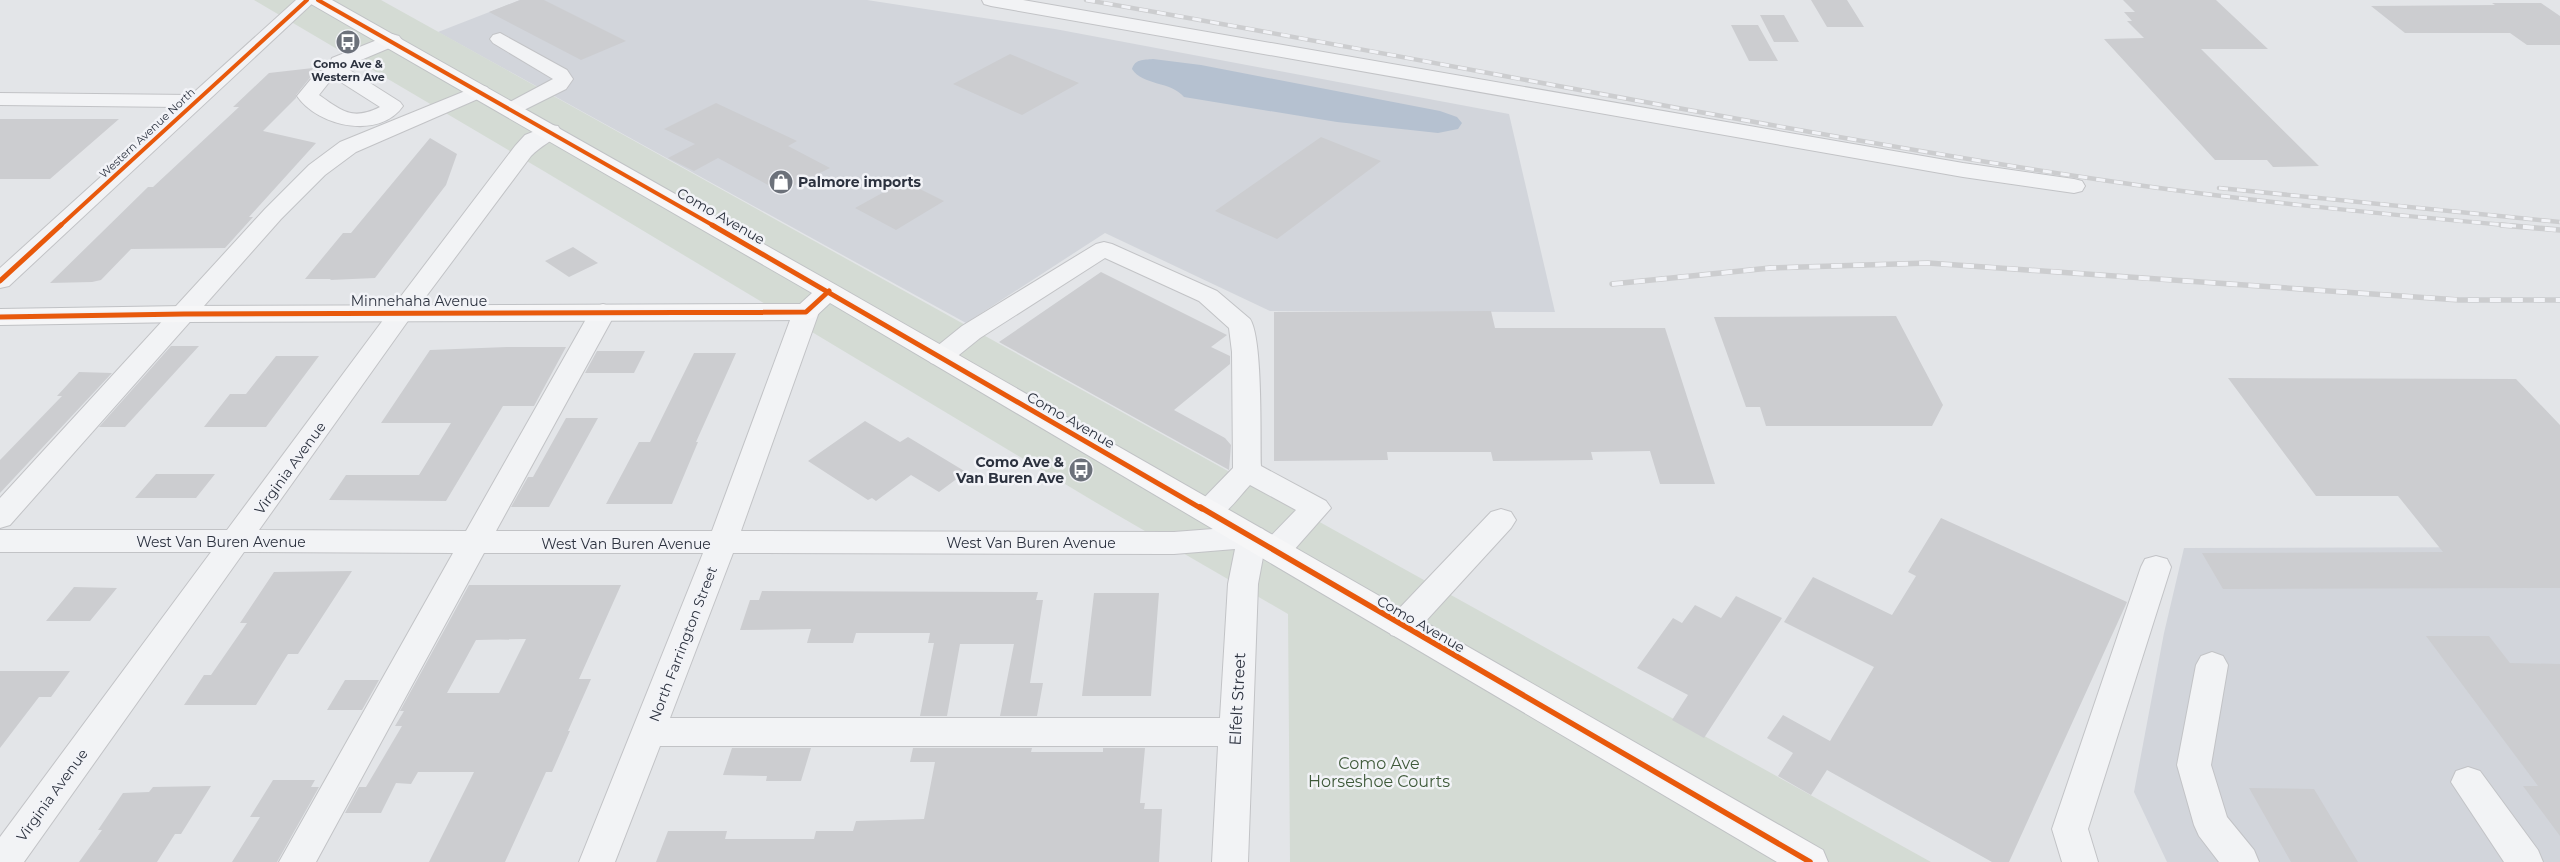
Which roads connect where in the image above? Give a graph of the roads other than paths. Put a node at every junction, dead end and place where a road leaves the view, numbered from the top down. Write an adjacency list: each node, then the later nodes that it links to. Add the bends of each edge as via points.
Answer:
1 (307, 0): 9 (street, Western Avenue North)
2 (318, 0): 5 (main road, Como Avenue)
3 (991, 0): 12 (street, via 1953,168)
4 (500, 39): 10 (street, via 560,74 563,79 559,85)
5 (392, 40): 6 (street, via 348,56 339,62); 7 (main road, Como Avenue)
6 (338, 71)
7 (480, 91): 10 (main road, Como Avenue); 18 (street, via 348,147 332,157 273,214)
8 (0, 99): 9 (street)
9 (196, 101): 13 (street, Western Avenue North)
10 (511, 109): 11 (main road, Como Avenue)
11 (550, 131): 14 (main road, Como Avenue); 17 (street, Virginia Avenue, via 523,151)
12 (2074, 186)
13 (0, 281)
14 (829, 291): 16 (main road); 20 (main road, Como Avenue)
15 (603, 312): 16 (main road, Minnehaha Avenue); 17 (main road, Minnehaha Avenue); 27 (street)
16 (806, 312): 28 (street, North Farrington Street)
17 (402, 313): 18 (main road, Minnehaha Avenue); 26 (street, Virginia Avenue)
18 (184, 314): 19 (main road, Minnehaha Avenue); 23 (street)
19 (0, 317)
20 (940, 357): 21 (street, via 971,332 1104,249 1208,296 1242,325); 22 (main road, Como Avenue)
21 (1247, 471): 22 (street); 29 (street, via 1316,508)
22 (1207, 512): 29 (main road, Como Avenue)
23 (0, 517)
24 (1501, 520): 31 (street)
25 (0, 541): 26 (street, West Van Buren Avenue)
26 (236, 542): 27 (street, West Van Buren Avenue); 36 (street, Virginia Avenue)
27 (474, 543): 28 (street, West Van Buren Avenue); 37 (street)
28 (722, 544): 29 (street, West Van Buren Avenue); 33 (street, North Farrington Street)
29 (1264, 544): 31 (main road, Como Avenue); 34 (street, Elfelt Street, via 1243,584)
30 (2156, 567): 41 (street, via 2070,828)
31 (1402, 626): 40 (main road, Como Avenue)
32 (2212, 665): 42 (street, via 2194,765 2212,825)
33 (648, 732): 34 (street); 38 (street, North Farrington Street)
34 (1234, 732): 39 (street, Elfelt Street)
35 (2468, 782): 43 (street)
36 (3, 862)
37 (297, 862)
38 (597, 862)
39 (1230, 862)
40 (1810, 862)
41 (2080, 862)
42 (2241, 862)
43 (2525, 862)

